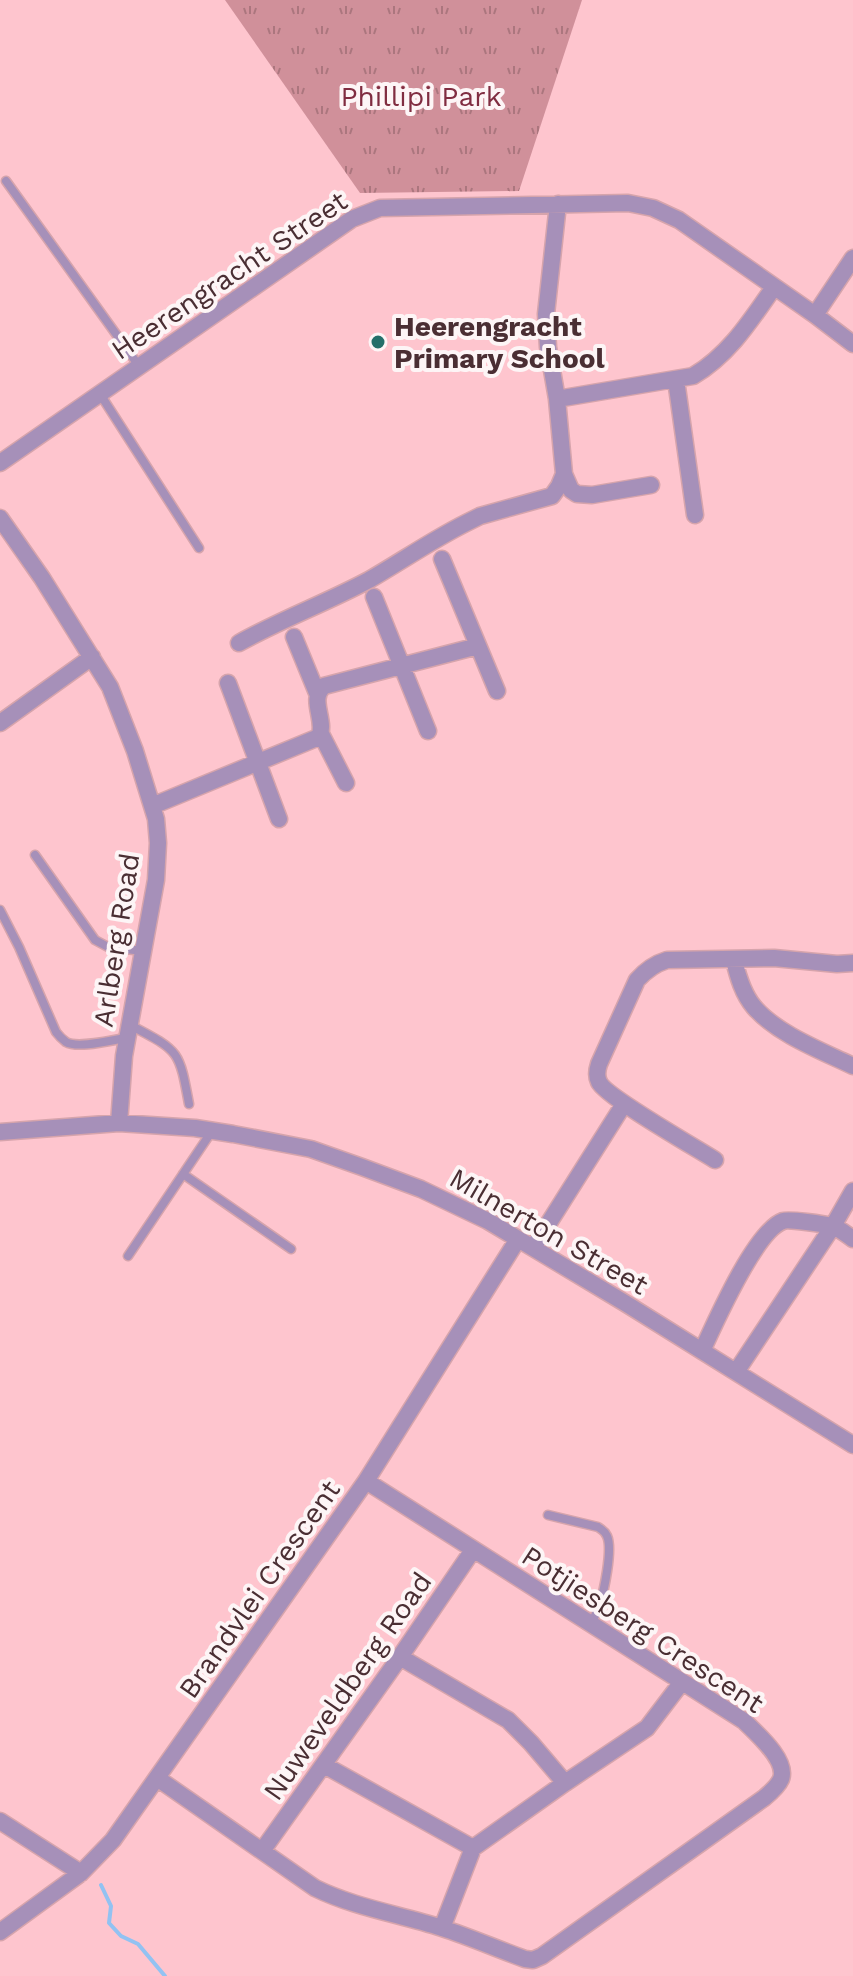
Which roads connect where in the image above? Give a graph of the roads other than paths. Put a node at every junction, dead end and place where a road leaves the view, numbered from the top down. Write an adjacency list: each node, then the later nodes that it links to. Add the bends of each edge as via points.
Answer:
1 (6, 181): 7 (lane)
2 (558, 204): 4 (street, Heerengracht Street, via 628,203 663,211); 7 (street, Heerengracht Street, via 372,209); 10 (street, via 546,314)
3 (853, 258): 5 (street)
4 (774, 287): 5 (street, Heerengracht Street); 8 (street, via 719,357 693,376)
5 (815, 315): 6 (street, Heerengracht Street)
6 (853, 344)
7 (139, 367): 9 (street, Heerengracht Street)
8 (676, 380): 10 (street); 14 (street)
9 (100, 394): 11 (street, Heerengracht Street); 16 (lane)
10 (557, 399): 12 (street)
11 (0, 463)
12 (564, 474): 13 (street, via 577,494); 20 (street, via 552,496 480,516 368,580)
13 (651, 485)
14 (695, 515)
15 (0, 518): 22 (street, Arlberg Road)
16 (199, 548)
17 (442, 559): 21 (street)
18 (374, 597): 23 (street)
19 (294, 637): 26 (street)
20 (239, 643)
21 (478, 646): 23 (street); 25 (street)
22 (92, 657): 27 (street); 32 (street, Arlberg Road, via 125,722)
23 (402, 666): 26 (street); 28 (street)
24 (228, 683): 30 (street)
25 (497, 691)
26 (317, 693): 29 (street)
27 (0, 723)
28 (428, 731)
29 (321, 734): 30 (street); 31 (street)
30 (258, 762): 32 (street); 33 (street)
31 (346, 783)
32 (152, 806): 36 (street, Arlberg Road, via 158,861)
33 (279, 819)
34 (35, 855): 36 (lane, via 95,940)
35 (0, 910): 39 (lane, via 61,1038 77,1045)
36 (144, 951): 39 (street, Arlberg Road)
37 (734, 960): 38 (street); 40 (street, via 744,991 764,1017); 42 (street, via 667,960 637,980 597,1069 602,1087)
38 (853, 963)
39 (128, 1031): 41 (lane, via 164,1043 179,1059); 43 (street, Arlberg Road)
40 (853, 1066)
41 (189, 1104)
42 (624, 1104): 46 (street); 52 (street)
43 (119, 1123): 44 (street, Milnerton Street); 45 (street, Milnerton Street)
44 (212, 1131): 47 (lane); 50 (street, Milnerton Street, via 311,1149 458,1205)
45 (0, 1132)
46 (715, 1160)
47 (183, 1174): 53 (lane); 54 (lane)
48 (853, 1191): 49 (street)
49 (833, 1226): 51 (street); 55 (street, via 784,1221 768,1232); 56 (street)
50 (518, 1239): 52 (street, Milnerton Street); 58 (street, Brandvlei Crescent)
51 (853, 1239)
52 (533, 1248): 55 (street, Milnerton Street)
53 (291, 1249)
54 (128, 1256)
55 (702, 1351): 56 (street, Milnerton Street)
56 (736, 1372): 57 (street, Milnerton Street)
57 (853, 1445)
58 (366, 1481): 60 (street, Potjiesberg Crescent); 65 (street, Brandvlei Crescent)
59 (548, 1515): 61 (lane, via 598,1527 608,1537 605,1582)
60 (473, 1550): 61 (street, Potjiesberg Crescent); 62 (street, Nuweveldberg Road)
61 (591, 1624): 63 (street, Potjiesberg Crescent)
62 (400, 1657): 64 (street, Nuweveldberg Road); 66 (street, via 508,1720)
63 (682, 1682): 66 (street, via 647,1728); 71 (street, Potjiesberg Crescent, via 744,1721 772,1751 782,1773 771,1792 537,1959)
64 (324, 1765): 68 (street); 69 (street, Nuweveldberg Road)
65 (157, 1778): 69 (street, Potjiesberg Crescent); 70 (street, Brandvlei Crescent, via 113,1840)
66 (565, 1783): 68 (street)
67 (0, 1821): 70 (street)
68 (473, 1848): 71 (street)
69 (262, 1851): 71 (street, Potjiesberg Crescent, via 332,1896)
70 (81, 1873): 72 (street, Brandvlei Crescent)
71 (442, 1928)
72 (0, 1932)

